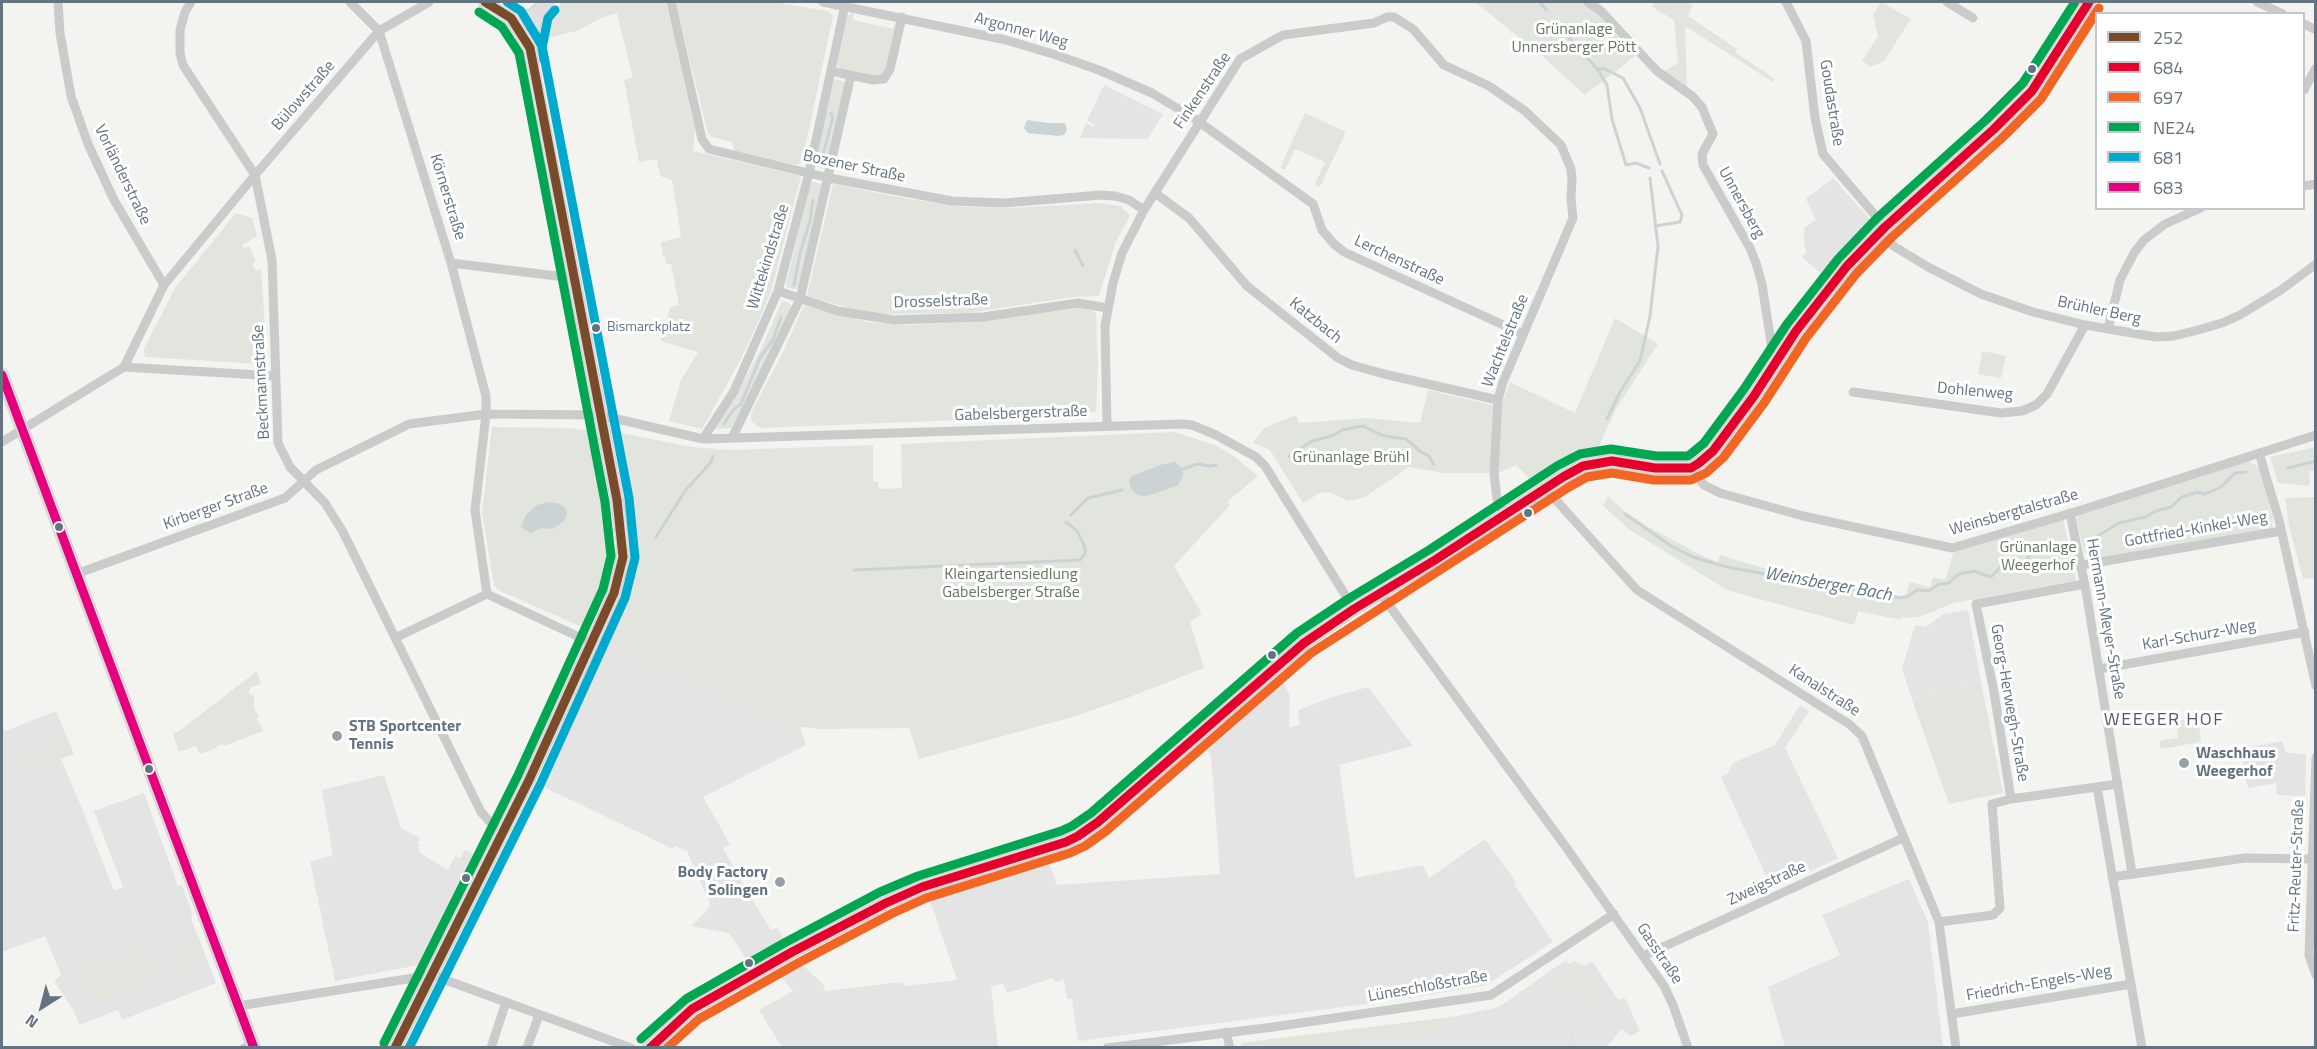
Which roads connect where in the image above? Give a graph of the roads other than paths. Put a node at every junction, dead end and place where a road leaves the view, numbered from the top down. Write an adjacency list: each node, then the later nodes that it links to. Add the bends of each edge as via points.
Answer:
1 (57, 2): 38 (street, Vorländerstraße, via 71,96 88,144 114,200)
2 (191, 2): 28 (street, Beckmannstraße, via 180,30 183,65)
3 (350, 2): 20 (street, Körnerstraße)
4 (429, 2): 20 (street, Bülowstraße)
5 (485, 2): 18 (main road)
6 (547, 2): 15 (main road)
7 (671, 2): 27 (street, Bozener Straße, via 706,146)
8 (823, 2): 14 (street, Argonner Weg)
9 (1588, 2): 45 (street, Unnersberg, via 1657,71 1702,106 1713,135 1702,154 1703,165 1756,263)
10 (1786, 2): 34 (street, Goudastraße, via 1806,41 1823,154)
11 (1947, 2): 19 (street)
12 (2089, 2): 34 (main road, via 2032,91)
13 (2257, 2): 16 (street)
14 (845, 5): 17 (street, Argonner Weg); 23 (street, Wittekindstraße)
15 (537, 12): 18 (main road); 21 (main road)
16 (2279, 12)
17 (902, 17): 24 (street, via 885,77 878,80); 26 (street, Argonner Weg, via 1006,40 1099,70 1152,93)
18 (512, 18): 21 (main road)
19 (1973, 18)
20 (379, 31): 28 (street, Bülowstraße); 35 (street, Körnerstraße)
21 (530, 48): 37 (main road)
22 (2316, 68): 25 (street)
23 (831, 71): 24 (street); 27 (street, Wittekindstraße)
24 (851, 75): 29 (street)
25 (2305, 88)
26 (1200, 122): 30 (street, Finkenstraße); 33 (street, Finkenstraße, via 1240,59 1249,52 1283,35 1394,17 1413,29 1444,65 1510,99 1561,145 1572,174); 44 (street, Lerchenstraße, via 1313,204 1322,230 1344,252)
27 (809, 173): 29 (street, Bozener Straße); 39 (street, Wittekindstraße)
28 (255, 175): 38 (street, Bülowstraße); 48 (street, Beckmannstraße, via 272,260)
29 (829, 178): 31 (street, Bozener Straße, via 952,201 1004,203 1115,196); 40 (street)
30 (1155, 193): 31 (street, Finkenstraße); 50 (street, Katzbach, via 1195,224 1247,286 1338,358 1384,374)
31 (1144, 210): 41 (street, Finkenstraße, via 1122,253)
32 (2196, 210): 43 (street, via 2165,224 2134,253 2120,280)
33 (1573, 218): 44 (street, Wachtelstraße)
34 (1881, 231): 42 (street, Brühler Berg, via 1928,267 1981,294); 45 (main road, via 1839,275)
35 (451, 263): 37 (street); 51 (street, Körnerstraße, via 486,396)
36 (2316, 264): 43 (street, Brühler Berg, via 2262,303 2222,323 2174,336 2136,335)
37 (573, 278): 52 (main road)
38 (164, 285): 46 (street, Bülowstraße)
39 (778, 291): 40 (street, Drosselstraße); 57 (street, Wittekindstraße, via 734,391)
40 (800, 298): 41 (street, Drosselstraße, via 838,311 894,320 983,317 1078,303); 56 (street)
41 (1107, 308): 53 (street, Finkenstraße)
42 (2085, 325): 43 (street, Brühler Berg); 49 (street, Dohlenweg, via 2047,394 2022,411 2001,413)
43 (2108, 329)
44 (1523, 334): 50 (street, Wachtelstraße)
45 (1776, 363): 60 (main road, via 1713,451)
46 (124, 367): 48 (street); 54 (street)
47 (2, 375): 54 (main road)
48 (276, 375): 61 (street, Beckmannstraße, via 278,443 290,467)
49 (1853, 392)
50 (1498, 400): 64 (street, Wachtelstraße, via 1494,473)
51 (486, 414): 52 (street, Kirberger Straße); 61 (street, Kirberger Straße, via 409,424 316,470); 70 (street, via 475,510)
52 (600, 415): 57 (street, Gabelsbergerstraße); 74 (main road, via 623,544 617,585)
53 (1107, 425): 56 (street, Gabelsbergerstraße); 71 (street, Gabelsbergerstraße, via 1192,425 1256,457 1278,485)
54 (22, 428): 58 (street); 67 (main road)
55 (2316, 435): 59 (street, Weinsbergtalstraße)
56 (732, 438): 57 (street, Gabelsbergerstraße)
57 (704, 439)
58 (2, 442)
59 (2259, 453): 63 (street, Weinsbergtalstraße); 65 (street)
60 (1691, 468): 62 (main road, via 1594,463); 63 (street, Weinsbergtalstraße, via 1704,485 1720,493 1945,548)
61 (305, 481): 67 (street, Kirberger Straße, via 285,498); 73 (street, Beckmannstraße, via 335,518)
62 (1545, 488): 64 (main road); 82 (street, Kanalstraße, via 1637,590 1858,731 1866,741)
63 (2070, 513): 66 (street, Hermann-Meyer-Straße)
64 (1504, 516): 69 (main road)
65 (2281, 531): 66 (street, Gottfried-Kinkel-Weg); 72 (street)
66 (2082, 565): 68 (street, Hermann-Meyer-Straße)
67 (76, 574): 93 (main road)
68 (2085, 584): 75 (street, Hermann-Meyer-Straße); 80 (street, Georg-Herwegh-Straße, via 1976,604)
69 (1380, 593): 71 (main road); 86 (street, Gasstraße)
70 (487, 594): 73 (street); 74 (street)
71 (1354, 609): 102 (main road, via 1304,643 1078,836 922,887 792,952 692,1009)
72 (2305, 632): 75 (street, Karl-Schurz-Weg); 76 (street)
73 (395, 638): 81 (street, Beckmannstraße, via 483,815)
74 (592, 643): 81 (main road)
75 (2099, 669): 78 (street, Hermann-Meyer-Straße)
76 (2316, 686)
77 (2316, 757): 83 (street, Fritz-Reuter-Straße)
78 (2118, 784): 79 (street); 84 (street, Hermann-Meyer-Straße)
79 (2097, 787): 80 (street); 85 (street)
80 (2011, 799): 87 (street, Georg-Herwegh-Straße, via 1996,802 1991,808 2001,908 1993,915)
81 (504, 830): 89 (main road)
82 (1903, 838): 87 (street, Kanalstraße); 88 (street, Zweigstraße)
83 (2312, 859): 84 (street, via 2245,858); 90 (street, Fritz-Reuter-Straße, via 2310,955)
84 (2132, 873): 85 (street)
85 (2112, 877): 91 (street)
86 (1614, 914): 88 (street, Gasstraße); 96 (street, Lüneschloßstraße, via 1491,995)
87 (1939, 922): 94 (street, Kanalstraße)
88 (1643, 956): 105 (street, Gasstraße, via 1664,986)
89 (432, 975): 92 (street); 93 (street); 98 (main road)
90 (2316, 975)
91 (2131, 984): 94 (street, Friedrich-Engels-Weg); 107 (street)
92 (506, 1002): 95 (street); 99 (street)
93 (238, 1006): 97 (main road)
94 (1952, 1014): 106 (street, Kanalstraße)
95 (539, 1015): 100 (street); 101 (street)
96 (1226, 1032): 103 (street, Lüneschloßstraße); 104 (street)
97 (250, 1046)
98 (395, 1047)
99 (491, 1047)
100 (527, 1047)
101 (631, 1047)
102 (649, 1047)
103 (1107, 1047)
104 (1230, 1047)
105 (1688, 1047)
106 (1956, 1047)
107 (2142, 1047)

